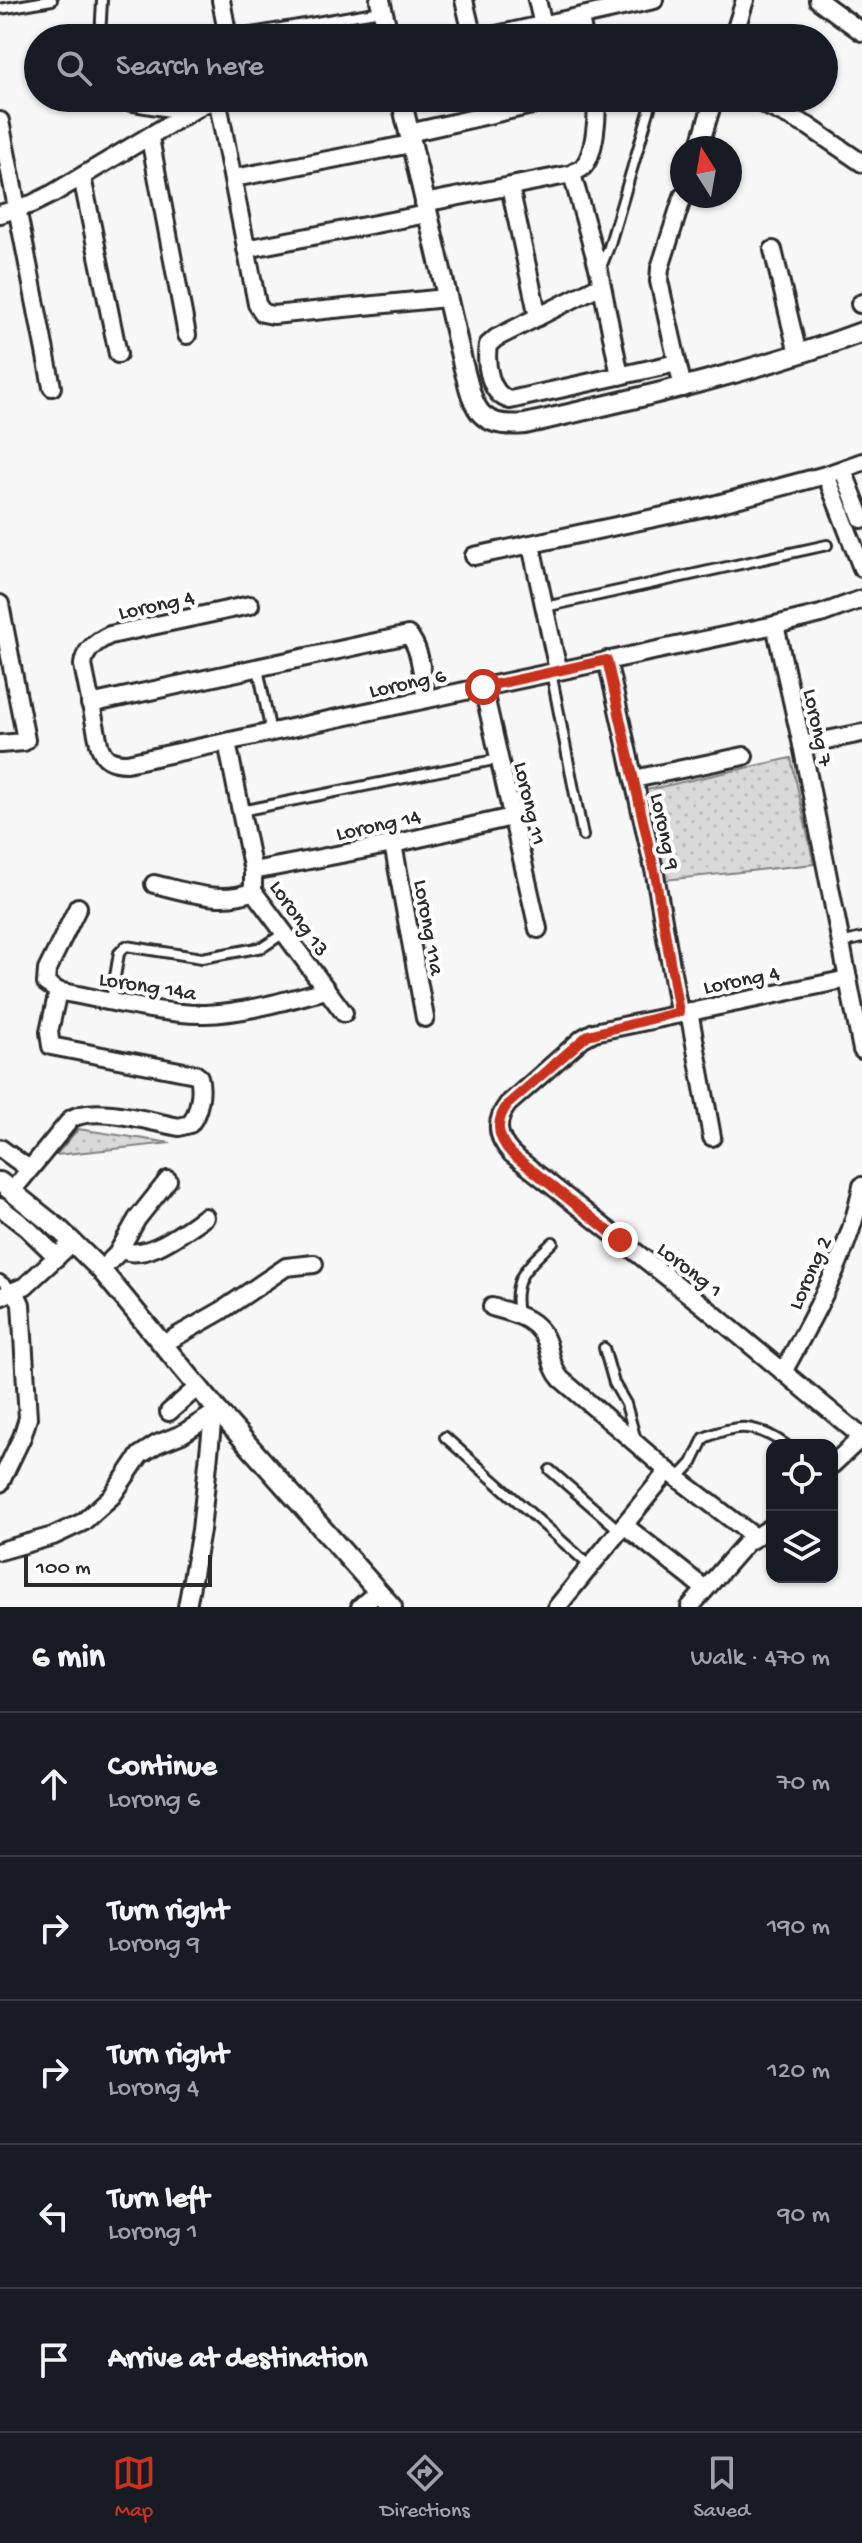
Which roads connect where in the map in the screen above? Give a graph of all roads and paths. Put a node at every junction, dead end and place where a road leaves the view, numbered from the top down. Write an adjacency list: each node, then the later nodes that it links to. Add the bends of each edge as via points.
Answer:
1 (52, 0): 11 (lane)
2 (102, 0): 13 (lane)
3 (221, 0): 14 (street)
4 (464, 0): 16 (street)
5 (537, 0): 17 (street)
6 (654, 0): 10 (street)
7 (745, 0): 20 (street)
8 (818, 0): 21 (street)
9 (381, 5): 15 (lane)
10 (611, 5): 12 (street)
11 (0, 9)
12 (580, 18): 18 (street); 19 (street)
13 (101, 24)
14 (226, 24)
15 (290, 24)
16 (470, 24)
17 (543, 24)
18 (548, 24)
19 (581, 24)
20 (737, 24)
21 (862, 32)
22 (168, 112): 31 (lane)
23 (192, 112): 31 (street)
24 (221, 112): 39 (street)
25 (404, 112): 35 (street)
26 (509, 112): 35 (street)
27 (596, 112): 37 (street, via 589,154)
28 (649, 112): 46 (lane)
29 (710, 112): 33 (street)
30 (780, 112): 36 (street)
31 (186, 115): 34 (street)
32 (1, 130): 43 (street)
33 (703, 136)
34 (150, 138): 38 (street); 50 (street)
35 (410, 138): 39 (street); 41 (street)
36 (862, 163)
37 (572, 174): 40 (street); 46 (street)
38 (82, 177): 43 (street); 51 (street)
39 (234, 178): 44 (street)
40 (510, 187): 41 (street); 48 (street)
41 (426, 208): 44 (street); 47 (street)
42 (679, 208): 53 (street, via 659,274)
43 (8, 212): 55 (street)
44 (246, 249): 47 (street, via 263,313)
45 (773, 250): 52 (street)
46 (600, 278): 48 (street); 54 (street)
47 (446, 298): 56 (street, via 473,401 492,422 525,424)
48 (538, 317): 54 (street, via 488,345 486,357 501,398)
49 (862, 332): 52 (street)
50 (187, 335)
51 (118, 354)
52 (798, 354): 56 (street)
53 (677, 363): 54 (street); 56 (street)
54 (620, 376)
55 (52, 387)
56 (683, 388)
57 (862, 462): 58 (street)
58 (834, 473): 59 (street); 60 (street); 63 (street)
59 (862, 519)
60 (531, 545): 62 (street); 67 (street)
61 (827, 545): 67 (lane)
62 (474, 556)
63 (862, 568)
64 (862, 599): 68 (street, Lorong 6)
65 (0, 604): 79 (street, via 26,740)
66 (250, 605): 70 (street, Lorong 4, via 110,635)
67 (545, 607): 72 (street)
68 (775, 625): 69 (street, Lorong 6); 80 (street, Lorong 7)
69 (607, 660): 72 (street, Lorong 6); 83 (street, Lorong 9)
70 (83, 661): 75 (street, Lorong 6)
71 (258, 668): 74 (street, via 408,635 413,638); 75 (street); 76 (lane)
72 (554, 671): 73 (street, Lorong 6); 86 (lane)
73 (483, 687): 74 (street, Lorong 6); 82 (street, Lorong 11)
74 (426, 699): 76 (street, Lorong 6)
75 (90, 704): 78 (street, Lorong 6, via 102,754 116,763)
76 (271, 733): 78 (street, Lorong 6)
77 (862, 733): 80 (street)
78 (227, 742): 84 (street, Lorong 13)
79 (0, 744)
80 (802, 745): 95 (street, Lorong 7)
81 (744, 756): 83 (street)
82 (499, 759): 84 (lane); 85 (street, Lorong 11)
83 (634, 779): 100 (street, Lorong 9)
84 (241, 811): 88 (street, Lorong 13)
85 (512, 817): 87 (street, Lorong 14); 92 (street, Lorong 11)
86 (583, 836)
87 (393, 844): 88 (street, Lorong 14); 102 (street, Lorong 11a)
88 (253, 871): 90 (street, Lorong 13)
89 (154, 884): 90 (street, via 218,897)
90 (253, 891): 93 (street, Lorong 13)
91 (78, 907): 98 (street, via 47,970 46,983)
92 (538, 929)
93 (284, 933): 97 (street, Lorong 13); 99 (lane, via 263,947 202,958 126,946 119,953)
94 (862, 938): 95 (lane)
95 (840, 943): 96 (street, Lorong 7)
96 (848, 979): 100 (street, Lorong 4); 103 (street)
97 (326, 990): 99 (street, Lorong 14a, via 208,1014); 101 (street, Lorong 13)
98 (58, 991): 99 (street, Lorong 14a); 107 (street, via 51,1046 195,1074 201,1086 190,1124 179,1127 85,1112 71,1119)
99 (111, 1001)
100 (684, 1012): 104 (street, Lorong 4, via 588,1035 508,1104); 105 (street, Lorong 9)
101 (344, 1013)
102 (425, 1018)
103 (862, 1050)
104 (498, 1130): 125 (street, Lorong 1, via 512,1154)
105 (712, 1137)
106 (0, 1148): 107 (street)
107 (29, 1169): 109 (street)
108 (168, 1180): 115 (street)
109 (6, 1186): 113 (street)
110 (862, 1186): 125 (street, Lorong 2, via 842,1251)
111 (0, 1207): 116 (street)
112 (205, 1217): 115 (street, via 142,1253)
113 (73, 1242): 116 (street); 118 (street)
114 (553, 1242): 122 (lane, via 519,1279)
115 (120, 1249): 118 (street)
116 (57, 1257): 120 (street, via 34,1280)
117 (314, 1264): 123 (street, via 286,1267)
118 (101, 1270): 123 (street)
119 (0, 1280): 120 (lane)
120 (8, 1294): 136 (street, via 21,1304 28,1418)
121 (492, 1307): 122 (street)
122 (518, 1314): 132 (street, via 542,1331 561,1379)
123 (163, 1344): 126 (street)
124 (604, 1348): 132 (lane)
125 (783, 1372): 130 (street, Lorong 1)
126 (198, 1387): 127 (street); 128 (street)
127 (169, 1412)
128 (216, 1413): 140 (street, via 140,1455 112,1496 83,1522); 143 (street); 144 (street)
129 (445, 1437): 141 (lane)
130 (862, 1437): 133 (street)
131 (776, 1439): 135 (lane, via 760,1429 739,1426 719,1431 704,1438 692,1463)
132 (637, 1445): 135 (street)
133 (838, 1459)
134 (550, 1470): 137 (lane)
135 (673, 1475): 137 (street); 139 (street)
136 (0, 1483)
137 (622, 1528): 141 (street); 142 (street)
138 (766, 1531): 139 (street)
139 (755, 1537): 142 (street)
140 (0, 1551)
141 (590, 1566): 147 (street)
142 (705, 1589): 148 (street)
143 (377, 1592): 145 (street); 146 (street)
144 (187, 1607)
145 (360, 1607)
146 (392, 1607)
147 (557, 1607)
148 (690, 1607)

